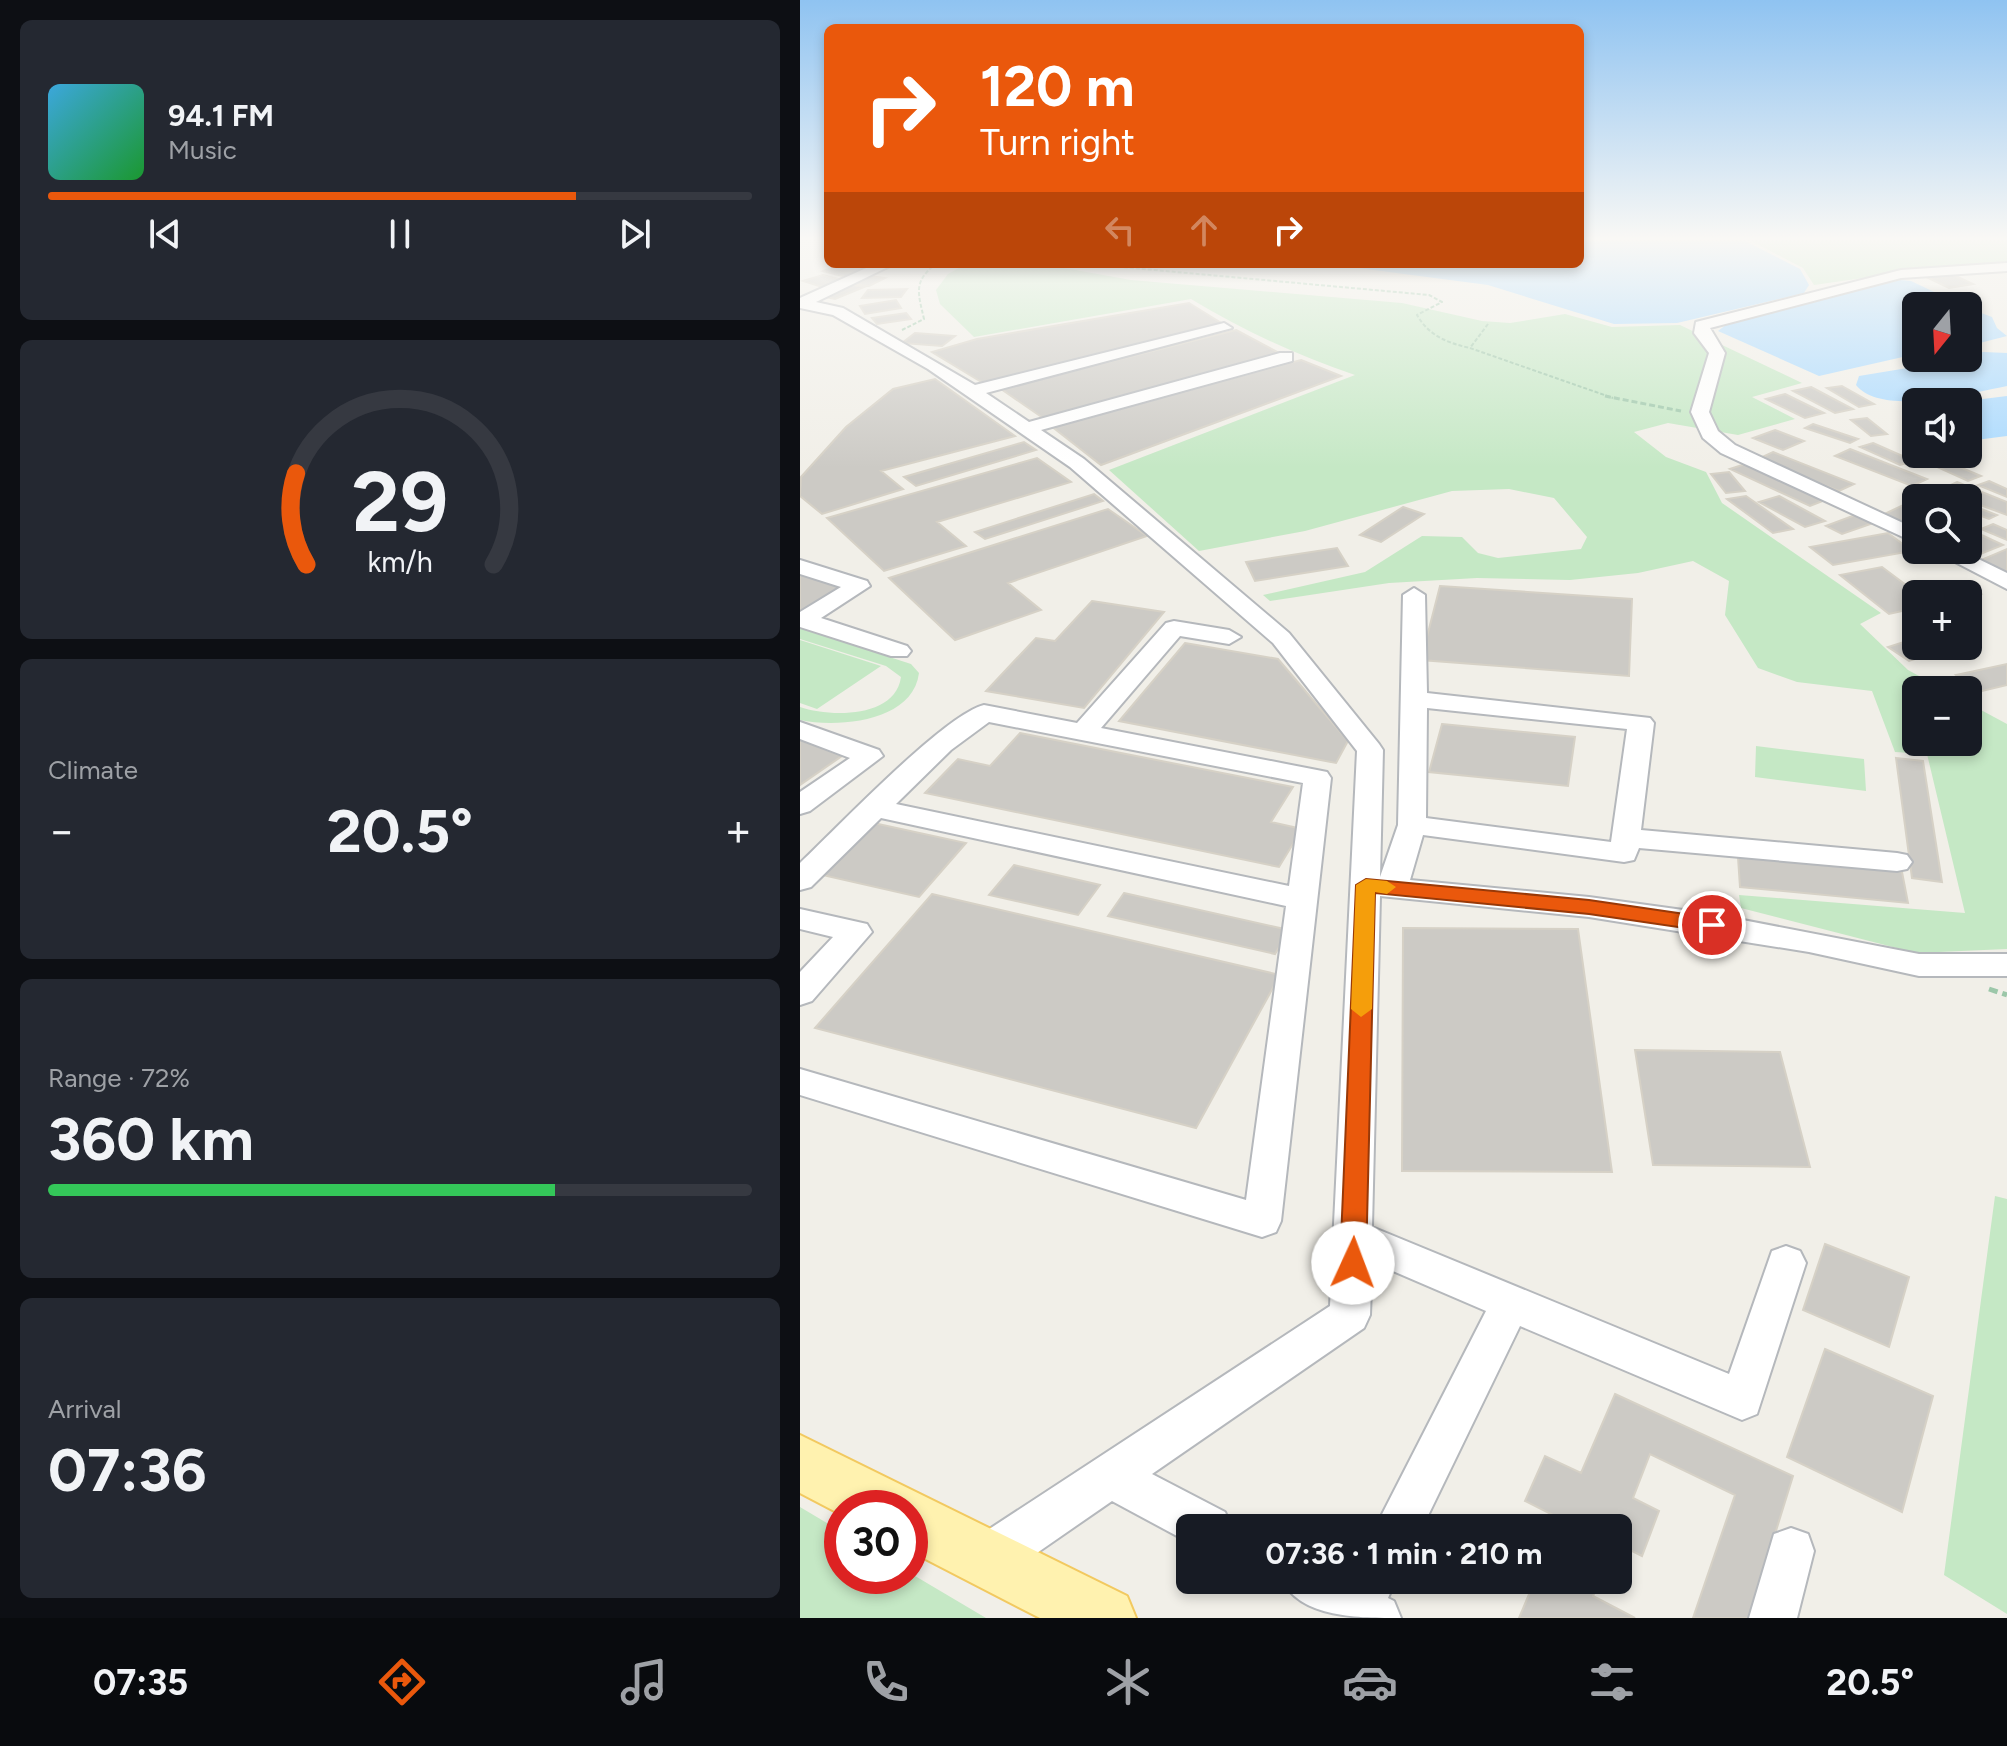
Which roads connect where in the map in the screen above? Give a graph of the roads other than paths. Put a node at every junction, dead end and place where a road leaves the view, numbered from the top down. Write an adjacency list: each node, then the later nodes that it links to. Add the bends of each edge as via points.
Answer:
1 (848, 317): 5 (street)
2 (1735, 317): 7 (street, via 1702,325 1717,353 1700,412 1710,434 1728,449)
3 (1224, 328): 5 (street)
4 (1286, 357): 6 (street)
5 (973, 391): 6 (street)
6 (1026, 428): 24 (street, via 1077,463 1281,638 1370,750)
7 (1902, 530)
8 (1971, 564): 10 (street)
9 (800, 567): 12 (street, via 859,586)
10 (2007, 582)
11 (1414, 595): 15 (street)
12 (802, 619): 14 (street)
13 (1229, 637): 17 (street, via 1174,628)
14 (899, 651)
15 (1414, 699): 20 (street); 21 (street, via 1641,723)
16 (800, 730): 18 (street, via 870,756)
17 (1083, 732): 19 (street, via 984,713 942,744); 25 (street, via 1317,778)
18 (800, 805)
19 (876, 808): 23 (street); 25 (street)
20 (1412, 825): 21 (street, via 1624,853); 24 (street)
21 (1626, 838): 22 (street)
22 (1897, 862)
23 (800, 880)
24 (1379, 886): 27 (street, via 1589,907 1809,941 1919,965); 30 (street)
25 (1302, 899): 29 (street, via 1262,1221)
26 (800, 919): 28 (street, via 856,932)
27 (2007, 965)
28 (800, 993)
29 (800, 1082)
30 (1354, 1237): 32 (street); 34 (street, via 1350,1315)
31 (1786, 1263): 32 (street, via 1742,1400)
32 (1511, 1303): 37 (street)
33 (800, 1463): 35 (main road)
34 (1111, 1476): 36 (street); 40 (street)
35 (853, 1490)
36 (1183, 1514)
37 (1405, 1514)
38 (928, 1528): 40 (main road)
39 (1791, 1551): 44 (street)
40 (988, 1558): 43 (main road)
41 (1346, 1594): 42 (street)
42 (1369, 1602)
43 (1105, 1618)
44 (1773, 1618)

